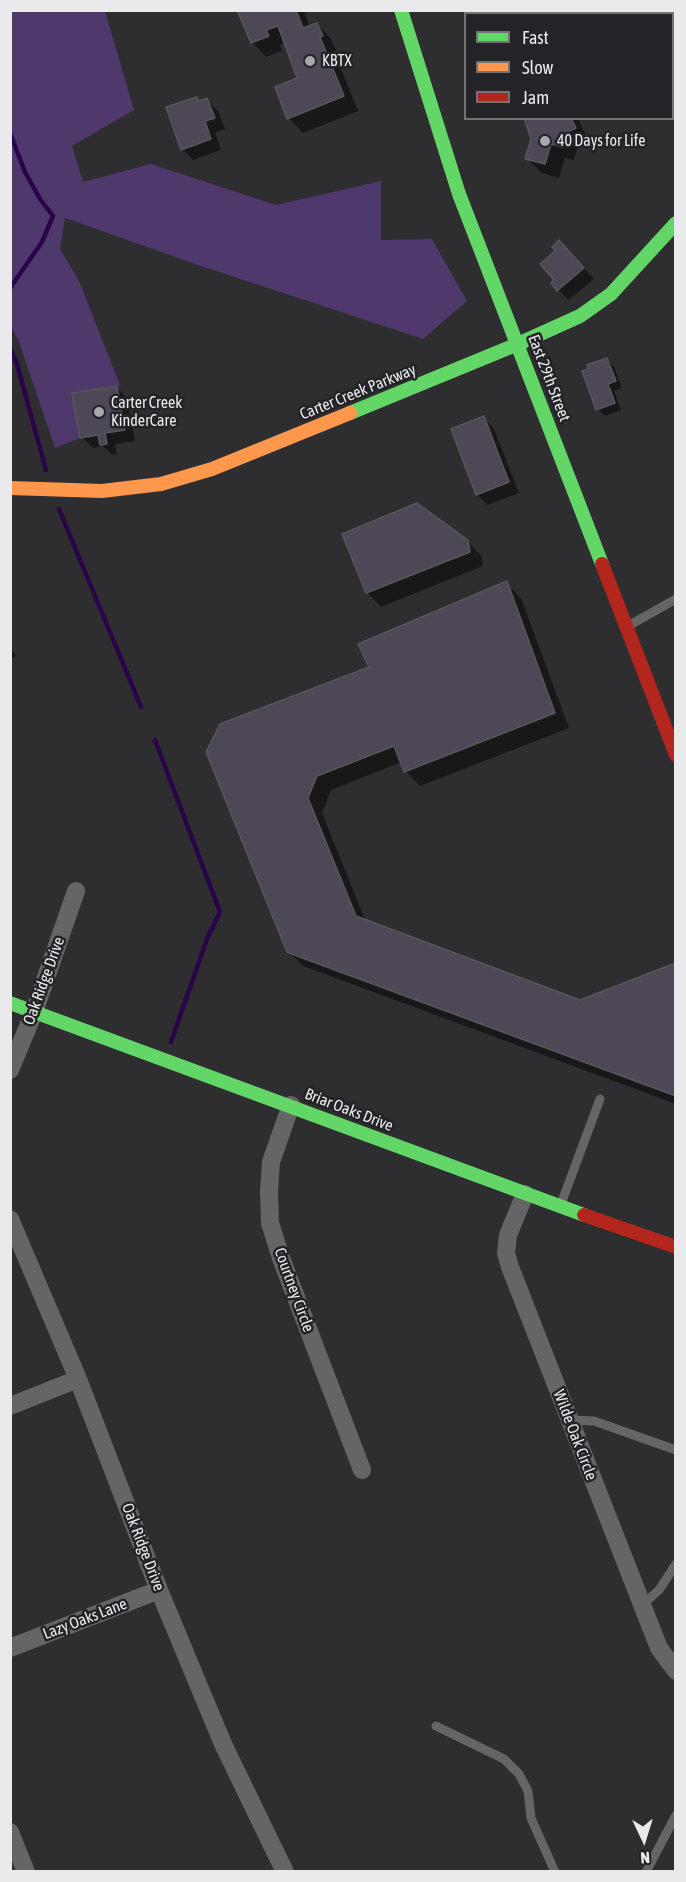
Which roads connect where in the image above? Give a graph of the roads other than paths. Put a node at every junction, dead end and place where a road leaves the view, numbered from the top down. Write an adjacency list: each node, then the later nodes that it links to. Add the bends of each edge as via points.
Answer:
1 (401, 10): 3 (street, East 29th Street, via 459,194)
2 (675, 223): 3 (street, Carter Creek Parkway, via 611,294 580,316)
3 (518, 344): 4 (street, Carter Creek Parkway, via 212,470 169,482 102,491); 6 (street, East 29th Street)
4 (10, 488)
5 (675, 599): 6 (lane)
6 (626, 627): 7 (street, East 29th Street)
7 (675, 755)
8 (76, 891): 10 (street, Oak Ridge Drive)
9 (10, 1003): 10 (street, Briar Oaks Drive)
10 (34, 1012): 11 (street, Oak Ridge Drive); 13 (street, Briar Oaks Drive)
11 (10, 1070)
12 (600, 1099): 15 (lane)
13 (291, 1105): 14 (street, Briar Oaks Drive); 22 (street, Courtney Circle, via 271,1162 270,1223)
14 (525, 1194): 15 (street, Briar Oaks Drive); 20 (street, Wilde Oak Circle, via 508,1234 506,1253)
15 (560, 1206): 17 (street, Briar Oaks Drive)
16 (10, 1219): 18 (street, Oak Ridge Drive)
17 (675, 1247)
18 (78, 1379): 19 (street); 24 (street, Oak Ridge Drive)
19 (10, 1406)
20 (569, 1420): 21 (lane, via 594,1421); 25 (street, Wilde Oak Circle)
21 (675, 1450)
22 (362, 1470)
23 (675, 1564): 25 (lane, via 659,1590)
24 (159, 1590): 26 (street, Lazy Oaks Lane); 32 (street, Oak Ridge Drive, via 223,1744)
25 (642, 1605): 27 (street, Wilde Oak Circle, via 658,1648)
26 (10, 1648)
27 (675, 1671)
28 (436, 1726): 33 (lane, via 504,1759 519,1774 526,1785 531,1818)
29 (675, 1815): 34 (lane)
30 (10, 1832): 31 (street)
31 (26, 1872)
32 (285, 1872)
33 (555, 1872)
34 (646, 1872)

